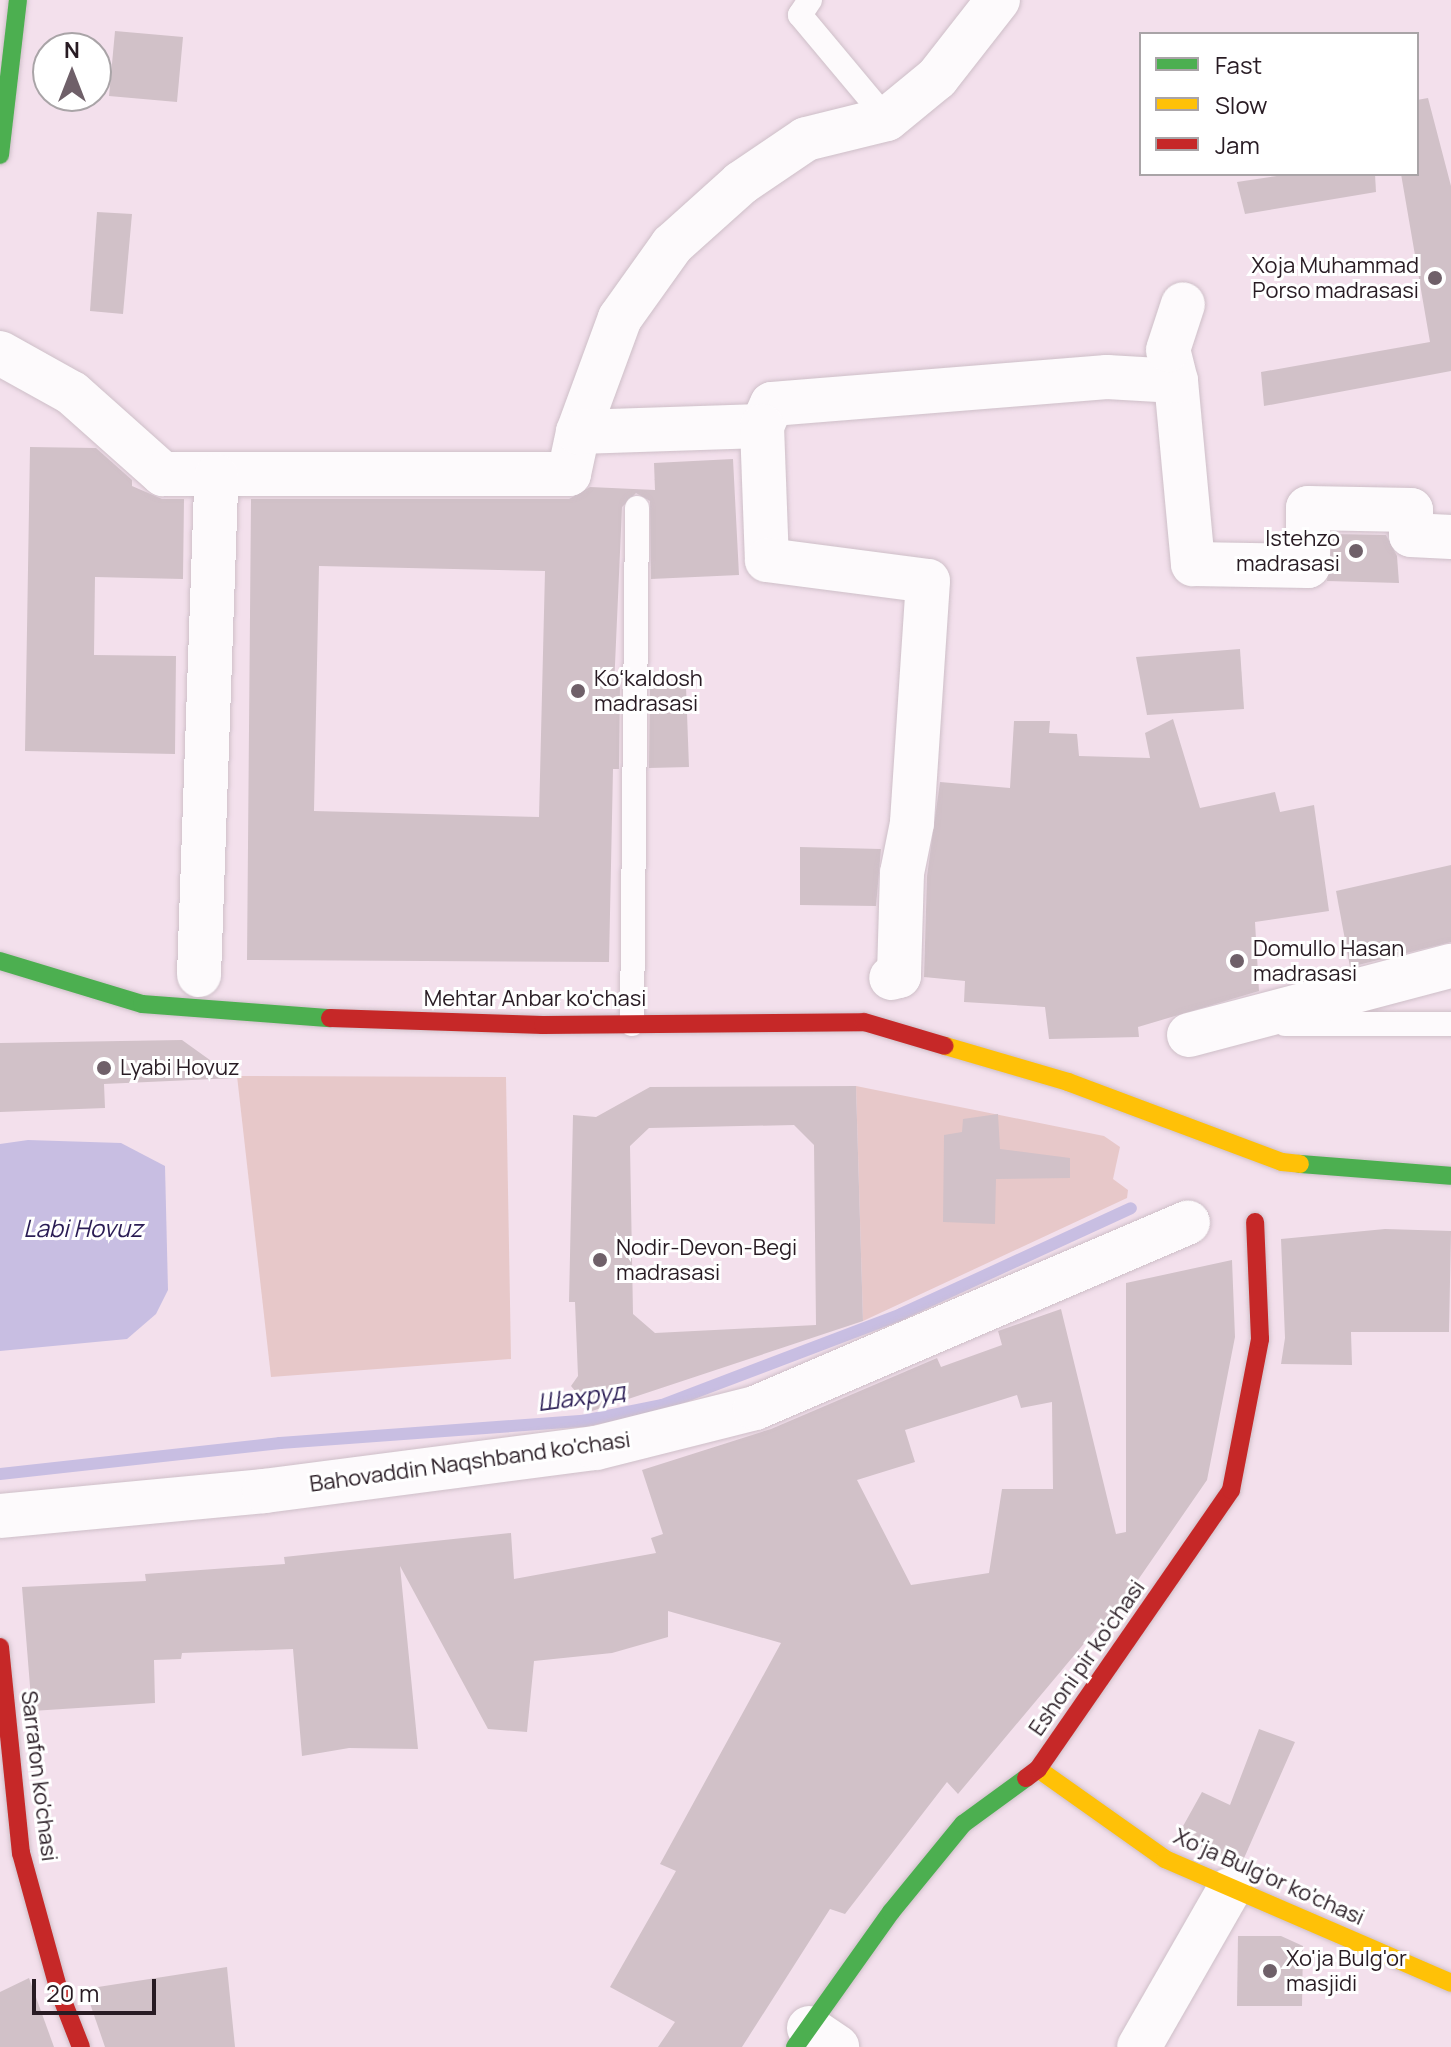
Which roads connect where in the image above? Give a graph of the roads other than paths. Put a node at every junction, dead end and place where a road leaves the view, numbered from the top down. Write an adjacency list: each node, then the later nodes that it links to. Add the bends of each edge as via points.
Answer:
1 (18, 0): 5 (street)
2 (810, 0): 4 (lane, via 800,15)
3 (998, 0): 4 (street, via 937,78)
4 (887, 119): 10 (street, via 806,139 741,183 672,245 620,318)
5 (0, 155)
6 (1183, 304): 8 (street, via 1168,350)
7 (0, 353): 11 (street, via 72,393 163,474)
8 (1176, 381): 9 (street, via 1107,377 772,404); 13 (street, via 1193,564 1308,566 1308,508 1411,510 1411,535)
9 (762, 426): 10 (street); 17 (street, via 767,560 928,581 912,823 902,873 899,976)
10 (578, 432): 11 (street, via 569,474)
11 (216, 476): 16 (street)
12 (637, 508): 18 (lane)
13 (1451, 537)
14 (0, 961): 18 (street, Mehtar Anbar ko'chasi, via 129,1001 199,1012 318,1020)
15 (1451, 966): 19 (street)
16 (199, 975)
17 (891, 978)
18 (632, 1024): 22 (street, Mehtar Anbar ko'chasi, via 864,1022 903,1029 1068,1082 1282,1162)
19 (1231, 1024): 20 (lane); 21 (street)
20 (1451, 1024)
21 (1189, 1035)
22 (1451, 1176)
23 (1188, 1222): 25 (street, Bahovaddin Naqshband ko'chasi, via 755,1408 596,1448 264,1491)
24 (1255, 1222): 27 (street, Eshoni pir ko'chasi, via 1260,1339 1231,1490)
25 (0, 1516)
26 (0, 1647): 31 (street, Sarrafon ko'chasi, via 21,1853 59,1991)
27 (1038, 1769): 28 (street, Xo'ja Bulg'or ko'chasi, via 1165,1859); 30 (street, Eshoni pir ko'chasi, via 963,1824 891,1912)
28 (1229, 1890): 29 (street, Xo'ja Bulg'or ko'chasi); 32 (street)
29 (1451, 1983)
30 (814, 2041)
31 (81, 2047)
32 (1139, 2047)

